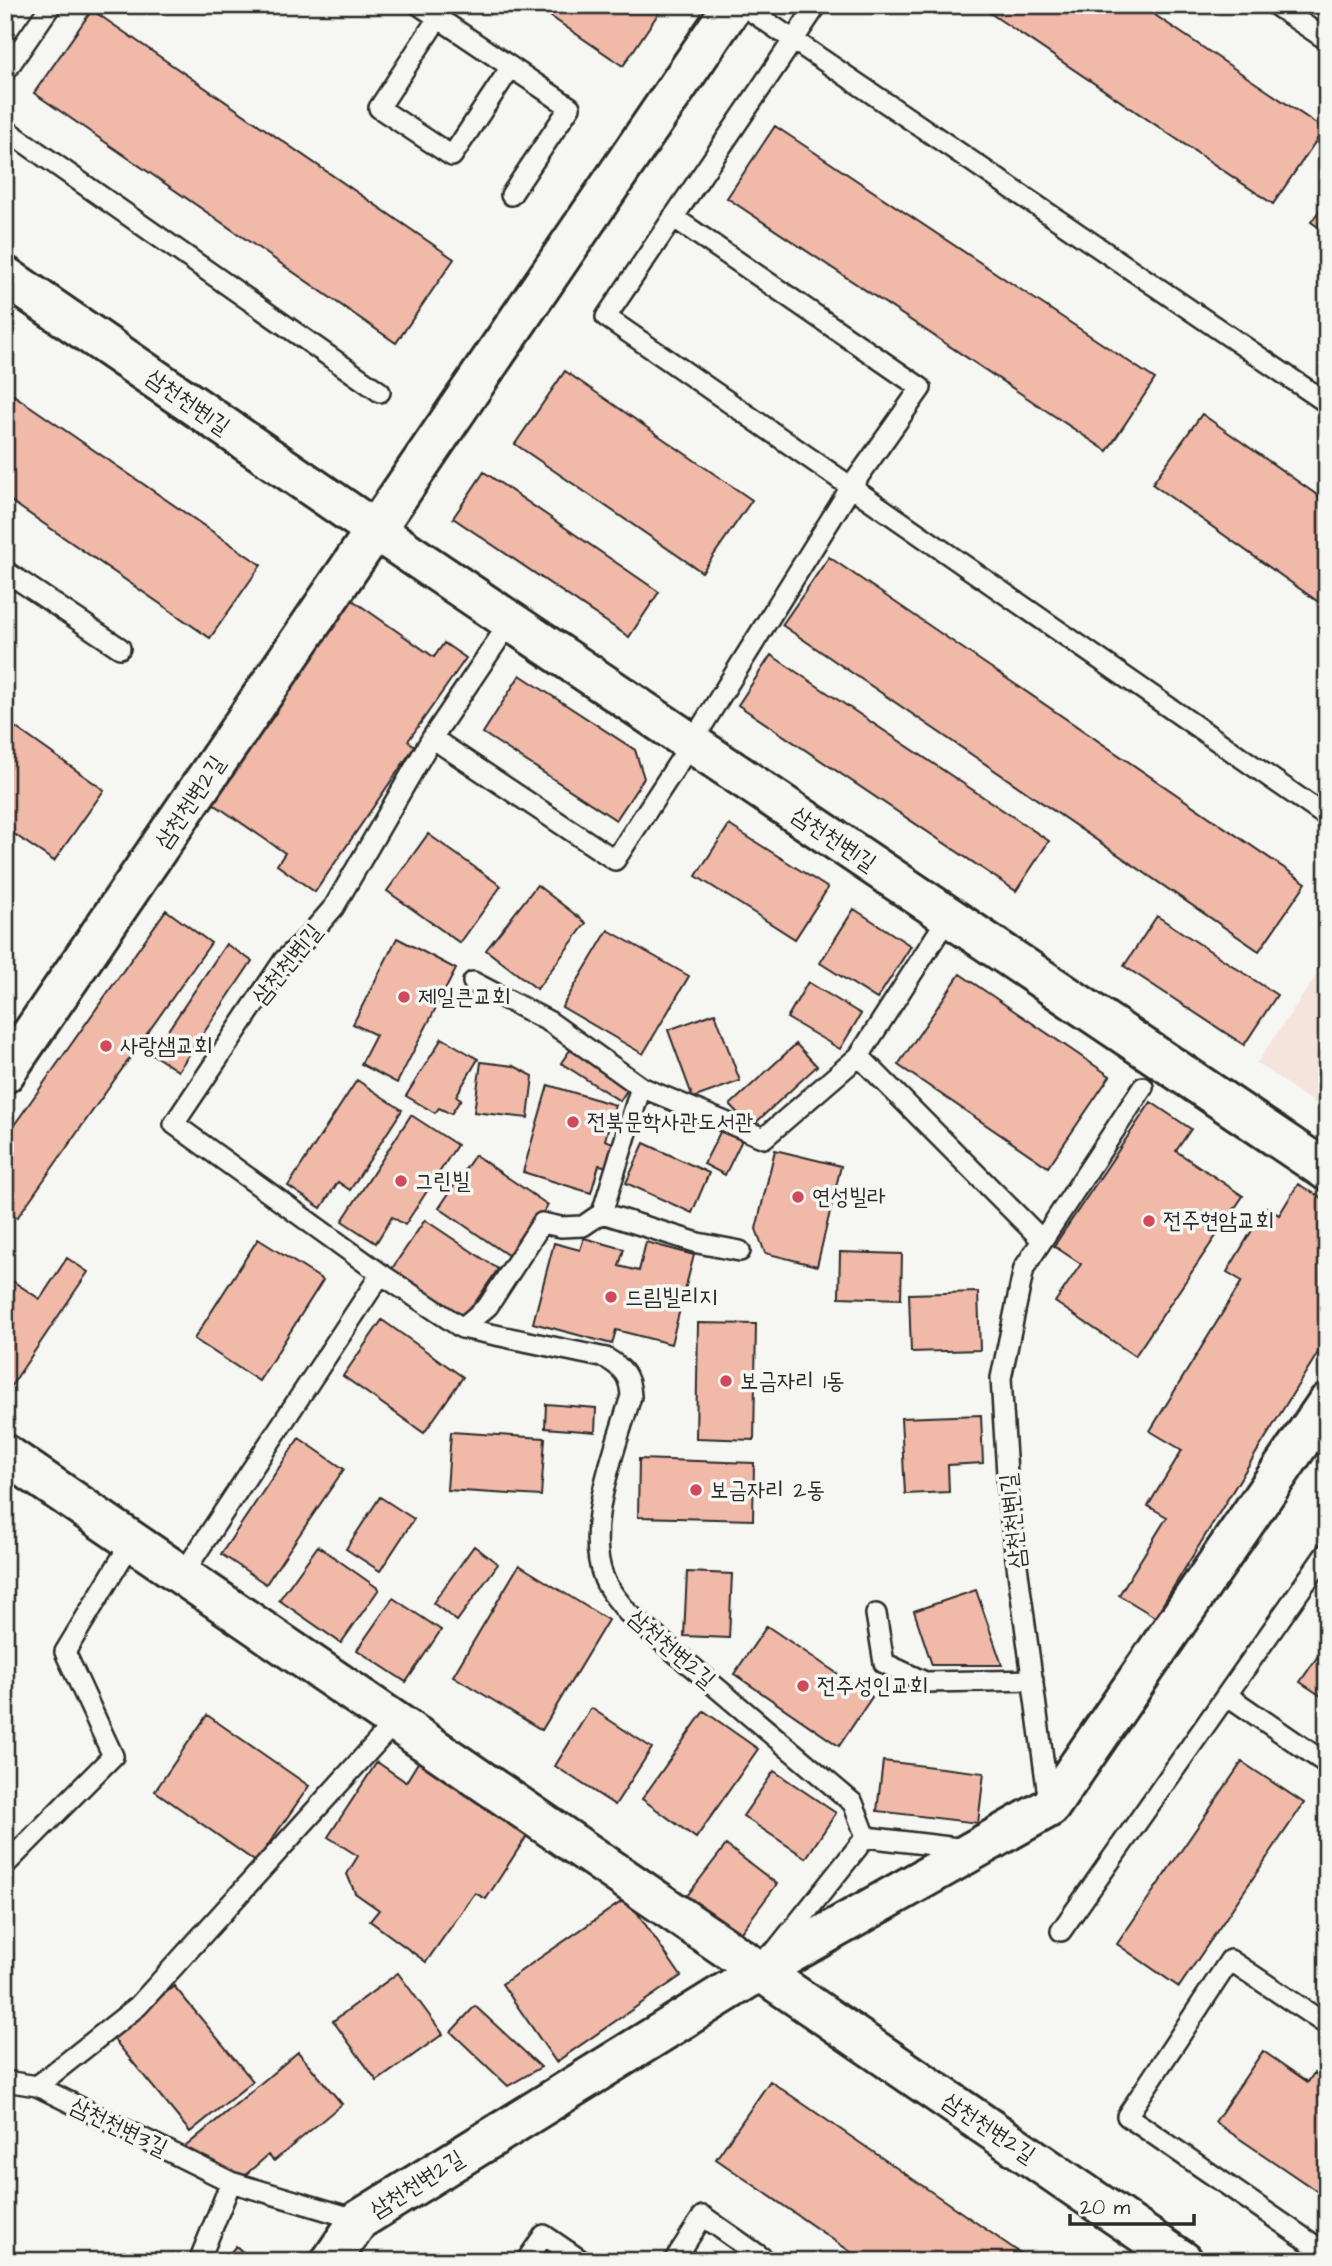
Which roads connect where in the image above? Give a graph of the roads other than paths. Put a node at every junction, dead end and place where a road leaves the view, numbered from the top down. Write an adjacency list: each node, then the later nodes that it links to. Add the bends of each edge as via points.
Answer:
1 (51, 5): 11 (lane)
2 (419, 5): 7 (lane)
3 (733, 5): 19 (street, 삼천천변2길)
4 (742, 5): 8 (lane)
5 (817, 5): 8 (lane)
6 (1275, 5): 9 (lane)
7 (438, 18): 10 (lane); 10 (lane, via 379,108 452,156)
8 (794, 40): 14 (lane); 17 (lane)
9 (1327, 40)
10 (510, 67): 13 (lane, via 570,107)
11 (5, 72)
12 (5, 129): 16 (lane)
13 (511, 195)
14 (673, 217): 18 (lane, via 606,317); 18 (lane, via 921,388)
15 (5, 276): 19 (street, 삼천천변1길)
16 (380, 392)
17 (1327, 403)
18 (851, 487): 24 (lane); 25 (lane)
19 (375, 530): 21 (street, 삼천천변1길); 29 (street, 삼천천변2길)
20 (5, 571): 22 (lane)
21 (510, 622): 23 (lane, 삼천천변1길); 24 (street, 삼천천변1길)
22 (120, 648)
23 (432, 738): 24 (lane, via 615,860); 36 (lane, 삼천천변1길, via 334,906 284,960 174,1124)
24 (692, 742): 26 (street, 삼천천변1길)
25 (1327, 817)
26 (949, 916): 28 (lane); 32 (street, 삼천천변1길)
27 (472, 982): 30 (lane, via 550,1022)
28 (859, 1056): 30 (lane, via 764,1138); 34 (lane)
29 (5, 1073)
30 (640, 1087): 33 (lane)
31 (1143, 1087): 34 (lane, 삼천천변1길)
32 (1327, 1171)
33 (602, 1213): 35 (lane); 37 (lane, via 583,1226 542,1223 488,1306)
34 (1042, 1240): 44 (lane, 삼천천변1길, via 1024,1268 1002,1378 1009,1506)
35 (740, 1251)
36 (381, 1274): 37 (lane, 삼천천변2길); 42 (lane)
37 (462, 1328): 49 (lane, 삼천천변2길, via 606,1358 621,1367 630,1380 631,1396 600,1507 596,1541 603,1578 627,1612 853,1803)
38 (1327, 1404): 48 (street)
39 (5, 1454): 40 (street, 삼천천변2길)
40 (132, 1541): 42 (street, 삼천천변2길); 51 (lane, via 65,1652 113,1756)
41 (1327, 1552): 45 (lane)
42 (183, 1575): 46 (street, 삼천천변2길)
43 (876, 1614): 44 (lane, via 884,1662 925,1682)
44 (1033, 1680): 48 (lane, 삼천천변1길)
45 (1228, 1696): 47 (lane); 52 (lane)
46 (396, 1721): 53 (street, 삼천천변2길); 56 (lane, via 138,2006)
47 (1327, 1764)
48 (1050, 1807): 50 (street)
49 (866, 1837): 50 (lane); 53 (lane)
50 (974, 1850): 53 (street)
51 (5, 1865)
52 (1061, 1931)
53 (760, 1970): 58 (street, 삼천천변2길); 66 (street, 삼천천변2길)
54 (1327, 2025): 59 (lane, via 1230,1960 1127,2116)
55 (5, 2081): 56 (lane, 삼천천변3길)
56 (37, 2086): 57 (lane, 삼천천변3길)
57 (231, 2182): 58 (lane, 삼천천변3길); 60 (lane)
58 (359, 2220): 61 (street)
59 (1327, 2254)
60 (199, 2261)
61 (331, 2261)
62 (526, 2261): 63 (lane, via 544,2235)
63 (582, 2261)
64 (674, 2261): 65 (lane, via 703,2216)
65 (767, 2261)
66 (1183, 2261)

